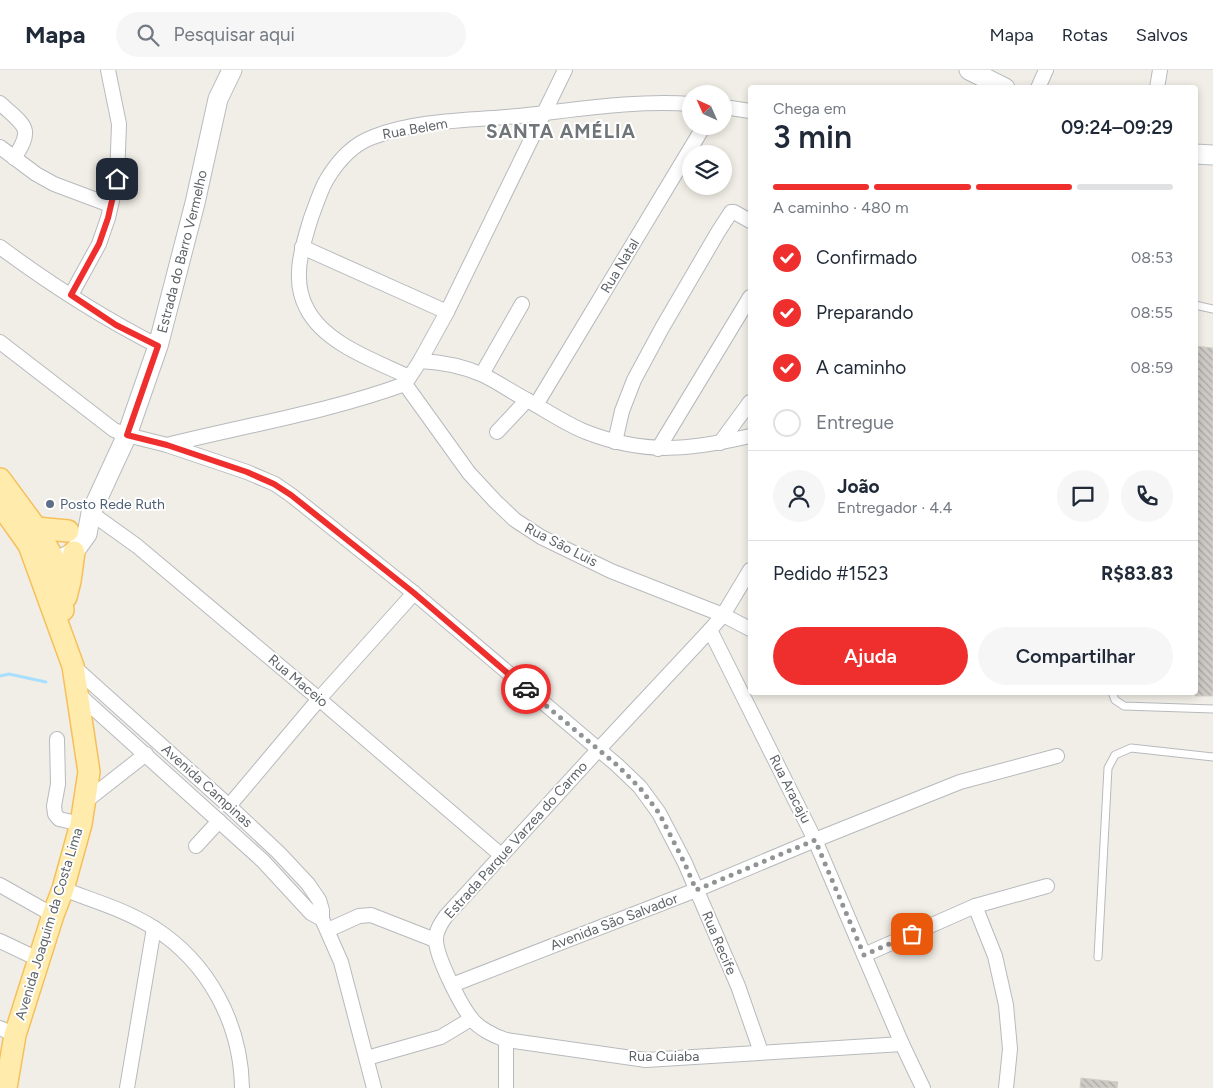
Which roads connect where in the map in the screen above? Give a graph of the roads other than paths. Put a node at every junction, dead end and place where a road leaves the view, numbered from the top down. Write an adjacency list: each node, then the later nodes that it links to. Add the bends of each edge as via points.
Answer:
1 (108, 70): 20 (street, via 119,133 117,179)
2 (232, 70): 31 (street, Estrada do Barro Vermelho, via 218,99)
3 (565, 70): 14 (street)
4 (969, 70): 7 (street)
5 (1046, 70): 8 (street)
6 (1160, 70): 9 (street)
7 (999, 85)
8 (1039, 85)
9 (1158, 85)
10 (0, 103): 19 (street, via 26,131 25,140)
11 (682, 104): 14 (street, Rua Belem, via 648,103)
12 (732, 108): 13 (street)
13 (748, 111)
14 (544, 113): 22 (street, Rua Belem, via 398,129 357,145 327,180); 29 (street)
15 (698, 135): 35 (street, Rua Natal)
16 (0, 147): 19 (street)
17 (1198, 154): 18 (street)
18 (1213, 155)
19 (14, 158): 20 (street, via 54,184)
20 (110, 204): 24 (street, via 99,244)
21 (748, 220): 40 (street, via 734,212 728,216 634,380)
22 (302, 247): 29 (street); 34 (street, Rua Belem, via 299,279 307,309 315,320 328,334 349,348)
23 (0, 248): 24 (street)
24 (71, 295): 31 (street, via 116,325)
25 (748, 301): 43 (street)
26 (522, 304): 33 (street)
27 (1198, 306): 28 (lane)
28 (1213, 309)
29 (447, 312): 32 (street)
30 (0, 342): 38 (street, Rua Recife, via 103,423)
31 (158, 346): 38 (street, Estrada do Barro Vermelho)
32 (420, 361): 33 (street, via 437,362); 34 (street)
33 (482, 374): 35 (street)
34 (407, 381): 42 (street, via 370,397 314,412); 52 (street, Rua São Luis, via 469,473 515,520 541,538 611,571)
35 (532, 403): 37 (street, Rua Natal); 40 (street, via 584,431)
36 (748, 405): 41 (street)
37 (497, 432)
38 (127, 435): 42 (street, Rua Recife); 46 (street, Estrada do Barro Vermelho)
39 (748, 436): 41 (street)
40 (615, 442): 43 (street)
41 (720, 443): 43 (street)
42 (167, 445): 51 (street, Rua Recife, via 274,484)
43 (658, 448)
44 (0, 479): 48 (main road, Avenida Joaquim da Costa Lima)
45 (0, 504): 48 (main road, Avenida Joaquim da Costa Lima)
46 (91, 513): 47 (street, Estrada do Barro Vermelho); 49 (street, Estrada do Barro Vermelho, via 87,534); 59 (street, Rua Maceio, via 137,546)
47 (68, 531): 48 (main road)
48 (37, 538): 49 (main road, Avenida Joaquim da Costa Lima)
49 (56, 561): 55 (main road, Avenida Joaquim da Costa Lima); 55 (main road, Avenida Joaquim da Costa Lima)
50 (748, 573): 52 (street, Estrada Parque Varzea do Carmo)
51 (414, 593): 59 (street); 62 (street, Rua Recife)
52 (723, 615): 53 (street, Rua São Luis); 54 (street, Estrada Parque Varzea do Carmo)
53 (748, 628)
54 (710, 630): 62 (street, Estrada Parque Varzea do Carmo); 70 (street, Rua Aracaju)
55 (65, 643): 56 (main road, Avenida Joaquim da Costa Lima)
56 (73, 666): 57 (main road, Avenida Joaquim da Costa Lima); 67 (street, Avenida Campinas)
57 (78, 694): 63 (street, Avenida Campinas); 66 (main road, Avenida Joaquim da Costa Lima, via 89,772)
58 (1113, 695): 60 (lane, via 1124,706)
59 (319, 699): 67 (street); 72 (street, Rua Maceio)
60 (1213, 709)
61 (57, 739): 69 (street, via 55,814)
62 (598, 750): 72 (street, Estrada Parque Varzea do Carmo); 76 (street, Rua Recife, via 640,788 659,813)
63 (146, 754): 66 (street); 68 (street, Avenida Campinas)
64 (1057, 756): 70 (street, Avenida São Salvador, via 960,782)
65 (1213, 757): 84 (lane, via 1130,748 1115,755 1108,768)
66 (86, 801): 69 (main road, Avenida Joaquim da Costa Lima)
67 (229, 806): 79 (street, Avenida Campinas, via 308,884 319,900)
68 (219, 821): 71 (street); 79 (street, Avenida Campinas)
69 (81, 824): 75 (main road, Avenida Joaquim da Costa Lima)
70 (815, 840): 76 (street, Avenida São Salvador); 83 (street, Rua Aracaju)
71 (196, 846)
72 (500, 855): 81 (street, Estrada Parque Varzea do Carmo, via 446,916)
73 (0, 885): 78 (street)
74 (1047, 886): 77 (street)
75 (63, 890): 78 (main road, Avenida Joaquim da Costa Lima); 80 (street, via 105,904)
76 (696, 890): 86 (street, Avenida São Salvador); 91 (street, Rua Recife, via 738,986)
77 (975, 906): 83 (street); 99 (street, via 995,956 1006,1005 1010,1050)
78 (53, 915): 85 (main road, Avenida Joaquim da Costa Lima)
79 (325, 925): 81 (street, via 372,916); 92 (street, Avenida Campinas, via 341,962)
80 (154, 928): 94 (street); 95 (street, via 201,970 221,999 235,1035)
81 (435, 940): 86 (street)
82 (0, 941): 85 (street)
83 (864, 955): 90 (street, Rua Aracaju)
84 (1098, 957)
85 (40, 960): 88 (main road, Avenida Joaquim da Costa Lima)
86 (452, 985): 87 (street, Rua Cuiaba)
87 (471, 1019): 89 (street, Rua Cuiaba, via 494,1036); 92 (street, via 441,1037)
88 (7, 1031): 93 (main road, Avenida Joaquim da Costa Lima)
89 (506, 1040): 91 (street, Rua Cuiaba, via 646,1060); 97 (street)
90 (902, 1044): 91 (street, Rua Cuiaba); 98 (street, Rua Aracaju)
91 (761, 1052)
92 (367, 1058): 96 (street)
93 (6, 1088)
94 (127, 1088)
95 (242, 1088)
96 (374, 1088)
97 (506, 1088)
98 (923, 1088)
99 (1006, 1088)

